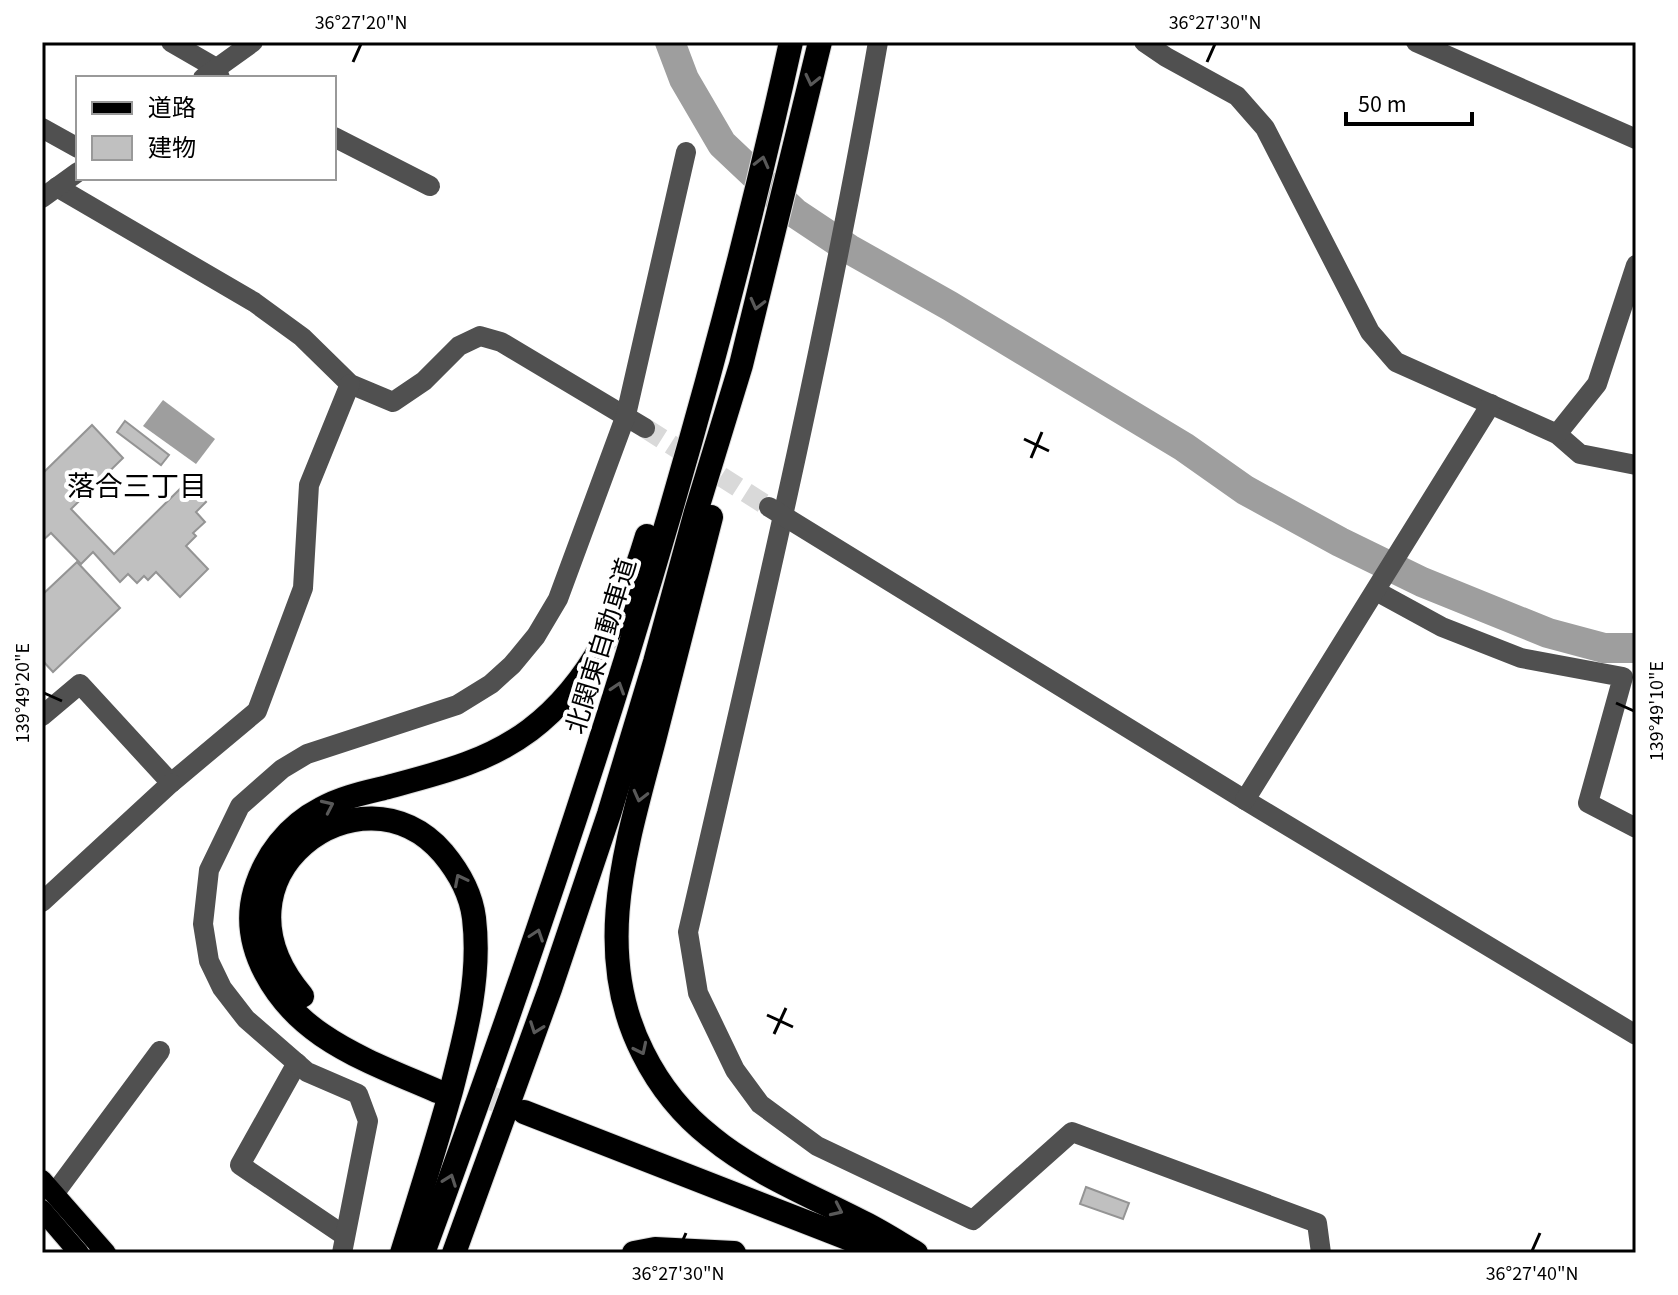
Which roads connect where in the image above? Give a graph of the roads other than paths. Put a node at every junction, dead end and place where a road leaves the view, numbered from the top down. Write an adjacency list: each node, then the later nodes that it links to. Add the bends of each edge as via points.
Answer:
1 (171, 42): 8 (street)
2 (253, 42): 8 (street)
3 (791, 42): 17 (highway, 北関東自動車道, one-way to 3)
4 (820, 42): 19 (highway, 北関東自動車道, one-way to 19)
5 (878, 42): 26 (street, via 839,254)
6 (1144, 42): 21 (street, via 1237,96 1265,128 1370,332 1396,362)
7 (1416, 42): 11 (street)
8 (213, 75)
9 (42, 128): 12 (street)
10 (336, 138): 15 (street)
11 (1636, 139)
12 (76, 147)
13 (686, 152): 22 (street)
14 (76, 174): 16 (street)
15 (430, 186)
16 (50, 193): 20 (street, via 254,302 302,337)
17 (745, 228): 40 (highway, one-way to 17, via 436,1146 474,989 473,914 465,886 452,863 418,832 376,819 352,820 304,843 287,860 271,897 270,941 291,984 325,1019 439,1084 347,1050 297,1014 265,975 256,953 251,906 257,885 280,842 322,808 447,772 508,745 557,707 596,658 630,586 700,352); 41 (highway, 北関東自動車道, one-way to 17, via 523,977 633,640)
18 (1636, 265): 24 (street, via 1597,384)
19 (741, 365): 42 (highway, 北関東自動車道, one-way to 42, via 609,814); 47 (highway, one-way to 47, via 712,514 623,861 615,938 620,993 651,1069 711,1138)
20 (350, 384): 22 (street, via 393,402 424,381 459,346 480,336 501,342); 29 (street, via 309,485 303,588 257,711)
21 (1491, 404): 24 (street); 27 (street)
22 (626, 415): 23 (street); 35 (street, via 558,599 512,665 457,705 307,754 263,784 240,806 227,829 209,870 203,924 209,961 246,1019)
23 (645, 428)
24 (1557, 434): 25 (street, via 1580,454)
25 (1636, 465)
26 (776, 512): 30 (street); 48 (street, via 688,932 698,993 735,1070 760,1104 817,1146 973,1220 1072,1132 1317,1223)
27 (1380, 584): 30 (street); 31 (street, via 1442,627 1521,658 1623,677 1588,803)
28 (42, 716): 29 (street, via 80,684)
29 (171, 783): 32 (street)
30 (1245, 800): 33 (street)
31 (1636, 828)
32 (42, 902)
33 (1636, 1035)
34 (160, 1051): 36 (street)
35 (297, 1063): 37 (street, via 358,1094 368,1121); 37 (street, via 240,1165)
36 (46, 1195): 38 (main road); 39 (main road)
37 (344, 1245)
38 (79, 1253)
39 (106, 1253)
40 (402, 1253)
41 (423, 1253)
42 (454, 1253)
43 (634, 1253): 44 (highway)
44 (734, 1253)
45 (845, 1253): 46 (highway, via 693,1196 521,1119)
46 (898, 1253)
47 (916, 1253)
48 (1321, 1253)

